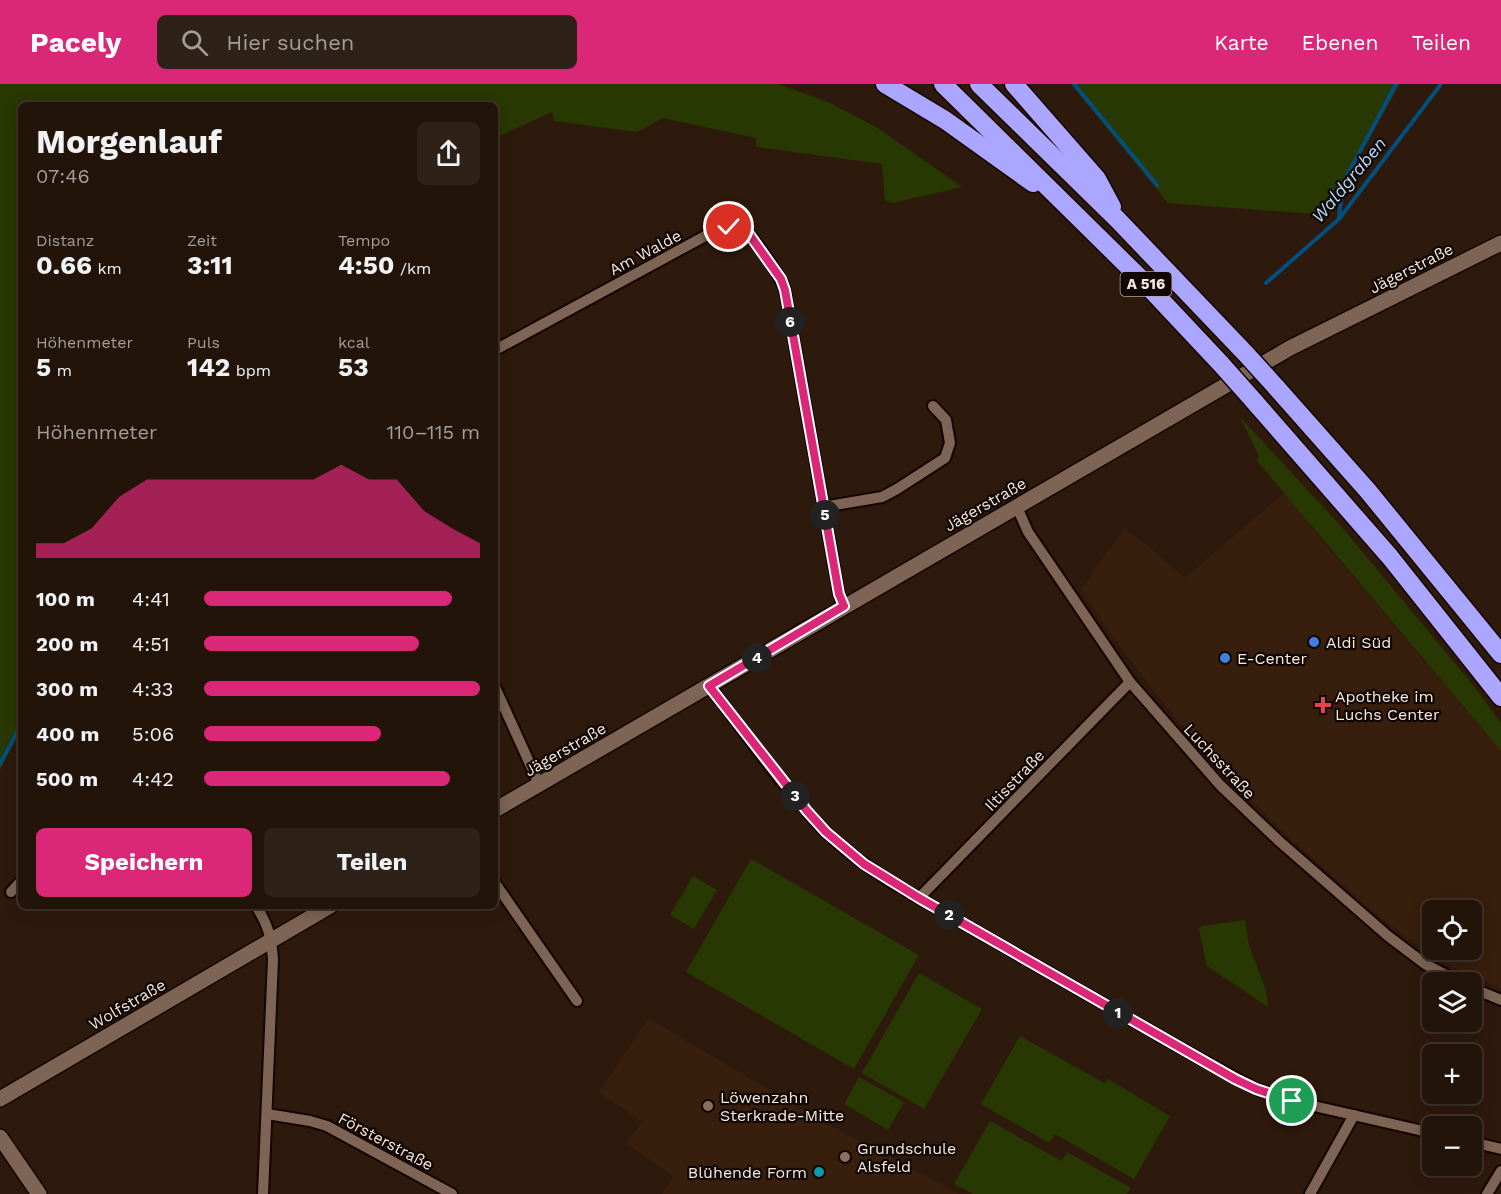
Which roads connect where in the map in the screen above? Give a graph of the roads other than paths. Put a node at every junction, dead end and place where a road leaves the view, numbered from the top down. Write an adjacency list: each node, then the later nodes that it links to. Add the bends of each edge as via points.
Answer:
1 (885, 84): 5 (highway, via 945,120)
2 (943, 84): 5 (highway, A 516)
3 (979, 84): 6 (highway, A 516)
4 (1015, 85): 6 (highway, via 1098,179)
5 (1068, 206): 17 (highway, A 516, bridge, via 1253,400 1390,557)
6 (1118, 220): 13 (highway, A 516, bridge, via 1246,354 1368,491)
7 (1501, 243): 11 (street, Jägerstraße, via 1290,348)
8 (498, 348): 10 (street, Am Walde, via 720,228 744,231 783,284)
9 (933, 405): 10 (street, via 946,420 950,443 945,458 882,497)
10 (823, 507): 12 (street, Am Walde)
11 (1017, 507): 12 (street, Jägerstraße); 14 (street, Luchsstraße, via 1028,532)
12 (844, 606): 15 (street, Jägerstraße)
13 (1501, 654)
14 (1130, 682): 23 (street, Iltisstraße); 27 (street, Luchsstraße, via 1220,785 1279,841 1405,949)
15 (709, 686): 18 (street, Jägerstraße); 23 (street, via 826,832 864,864)
16 (498, 694): 18 (street)
17 (1501, 697)
18 (539, 784): 19 (street, Jägerstraße)
19 (498, 808)
20 (18, 884): 22 (street)
21 (498, 887): 30 (street)
22 (11, 892)
23 (919, 898): 33 (street, via 1235,1079 1286,1099)
24 (258, 909): 26 (street)
25 (325, 909): 26 (street)
26 (272, 940): 31 (street, Wolfstraße); 32 (street)
27 (1440, 972)
28 (1482, 992): 29 (street)
29 (1501, 1000)
30 (577, 1001)
31 (0, 1099)
32 (267, 1114): 40 (street); 41 (street, Försterstraße, via 327,1126)
33 (1354, 1115): 34 (street); 42 (street)
34 (1422, 1131)
35 (0, 1137): 39 (street)
36 (1482, 1144): 37 (street)
37 (1501, 1149)
38 (1501, 1171): 43 (street)
39 (39, 1194)
40 (263, 1194)
41 (452, 1194)
42 (1310, 1194)
43 (1487, 1194)

